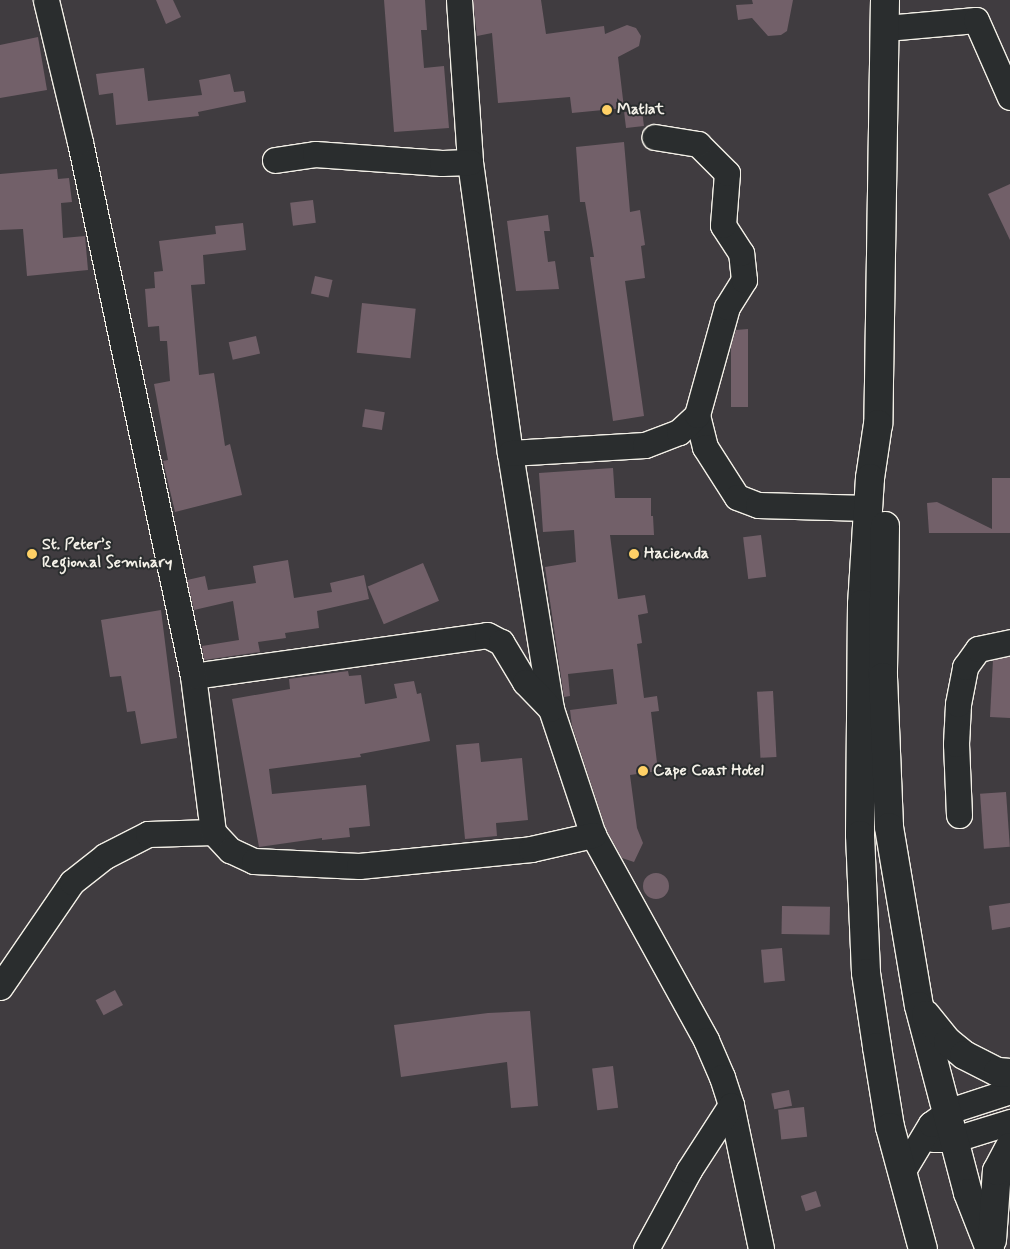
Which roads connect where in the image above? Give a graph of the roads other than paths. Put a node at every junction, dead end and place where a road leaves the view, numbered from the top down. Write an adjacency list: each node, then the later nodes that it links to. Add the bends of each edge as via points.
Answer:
1 (46, 0): 15 (street, via 80,142)
2 (459, 0): 9 (street)
3 (885, 0): 5 (highway)
4 (976, 10): 5 (street); 6 (street)
5 (886, 28): 11 (highway)
6 (1010, 97)
7 (655, 137): 10 (street, via 698,144 728,173 723,225 740,253 744,280 726,307)
8 (275, 160): 9 (street, via 315,154)
9 (470, 162): 12 (street)
10 (697, 415): 12 (street, via 679,432 645,445); 13 (street, via 705,447 737,497 758,505)
11 (877, 444): 13 (highway); 21 (highway, via 885,478 882,677 889,827)
12 (510, 453): 16 (street)
13 (868, 508): 27 (highway, via 862,604 860,835 866,973)
14 (1010, 642): 17 (street, via 978,649 965,667 958,704 956,744)
15 (193, 676): 16 (street, via 487,634 501,642 525,682); 18 (street)
16 (552, 709): 19 (street)
17 (959, 815)
18 (213, 832): 19 (street, via 230,850 254,861 359,866 531,849); 20 (street, via 148,834 105,856 72,882)
19 (592, 835): 24 (street, via 706,1040)
20 (0, 987)
21 (919, 1006): 22 (highway, via 948,1042 964,1055 998,1072); 25 (highway)
22 (1010, 1074)
23 (1010, 1091): 25 (street)
24 (731, 1105): 32 (street, via 689,1170); 33 (street)
25 (948, 1111): 28 (street, via 931,1124); 29 (highway)
26 (1010, 1122): 29 (street)
27 (890, 1127): 28 (street); 31 (highway)
28 (921, 1138): 29 (street); 31 (street)
29 (955, 1140): 35 (highway, via 968,1193)
30 (1010, 1147): 35 (highway, via 997,1170)
31 (902, 1172): 34 (highway)
32 (646, 1249)
33 (761, 1249)
34 (923, 1249)
35 (991, 1249)

